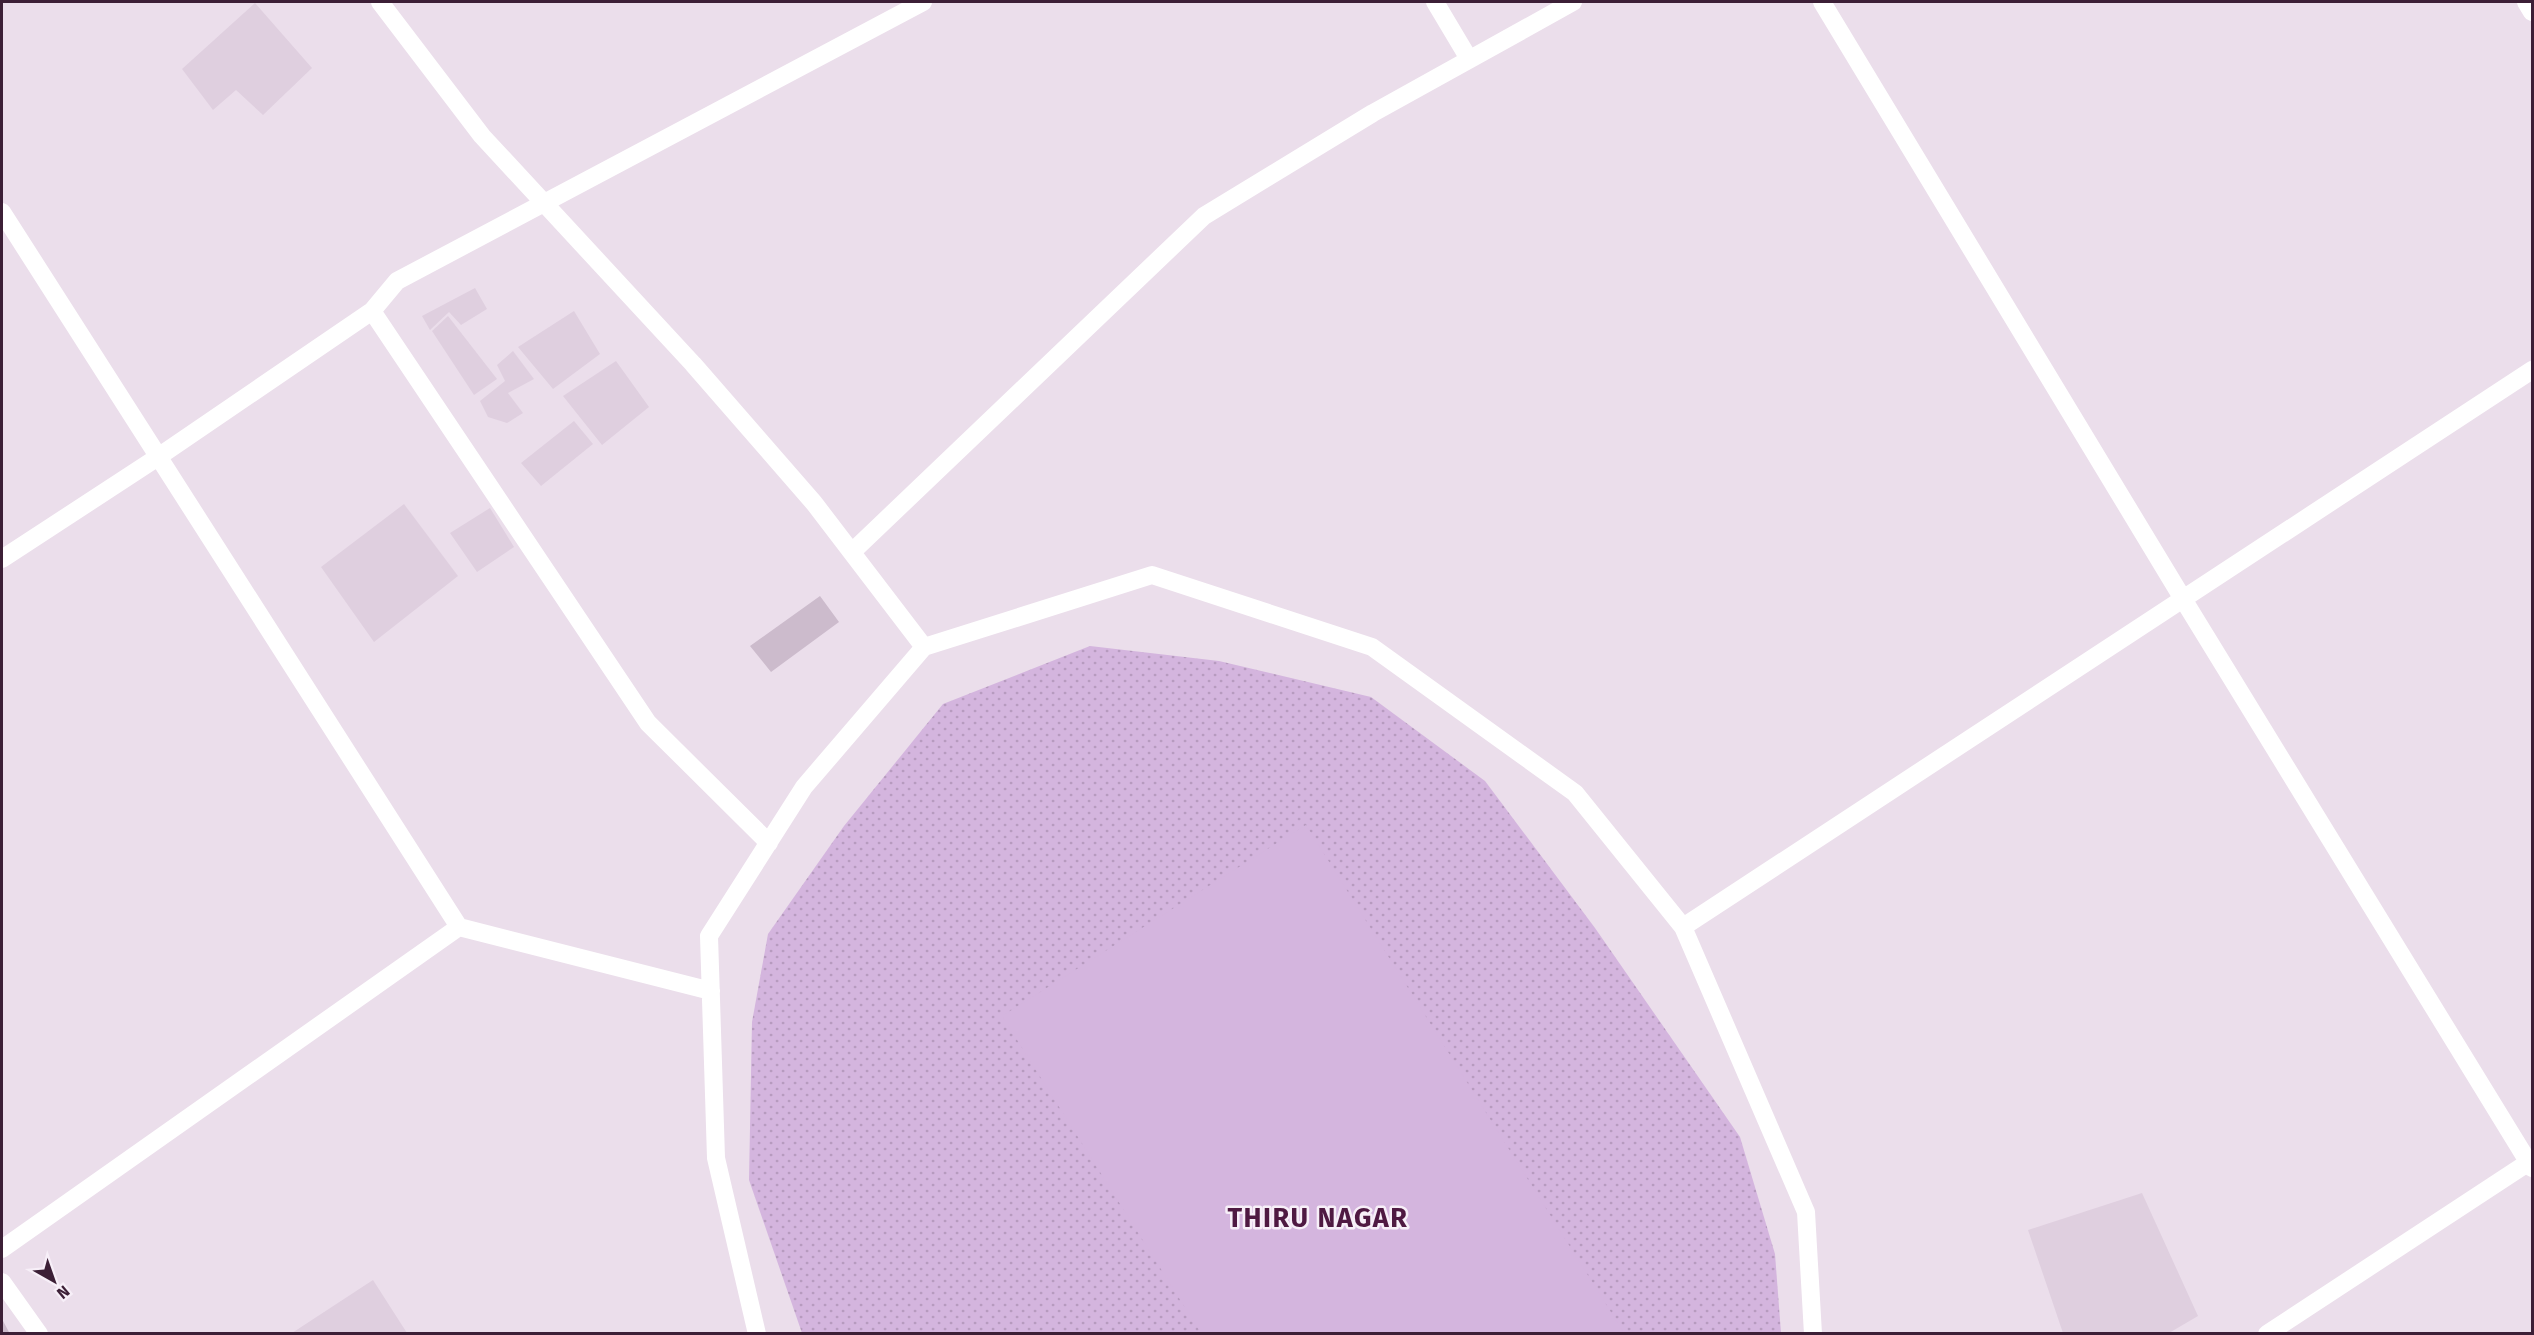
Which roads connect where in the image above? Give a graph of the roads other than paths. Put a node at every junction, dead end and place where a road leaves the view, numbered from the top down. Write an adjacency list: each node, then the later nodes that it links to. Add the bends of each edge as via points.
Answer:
1 (380, 2): 9 (street, via 482,136)
2 (923, 2): 9 (street)
3 (1435, 2): 8 (street)
4 (1573, 2): 8 (street)
5 (1822, 2): 16 (street)
6 (2526, 2): 7 (street)
7 (2532, 12)
8 (1469, 59): 14 (street, via 1204,216)
9 (543, 203): 11 (street, via 397,280); 14 (street, via 693,364)
10 (2, 212): 13 (street)
11 (372, 311): 13 (street); 18 (street, via 648,723)
12 (2532, 370): 16 (street)
13 (158, 457): 15 (street); 19 (street)
14 (852, 552): 17 (street)
15 (2, 559)
16 (2183, 599): 20 (street); 22 (street)
17 (924, 647): 18 (street, via 804,788); 20 (street, via 1152,575 1372,647 1575,793)
18 (769, 843): 21 (street, via 709,936)
19 (459, 927): 21 (street); 23 (street)
20 (1683, 927): 27 (street, via 1806,1212)
21 (711, 991): 26 (street, via 716,1158)
22 (2531, 1164): 28 (street)
23 (2, 1249)
24 (2, 1282): 25 (street)
25 (39, 1334)
26 (757, 1334)
27 (1813, 1334)
28 (2267, 1334)

